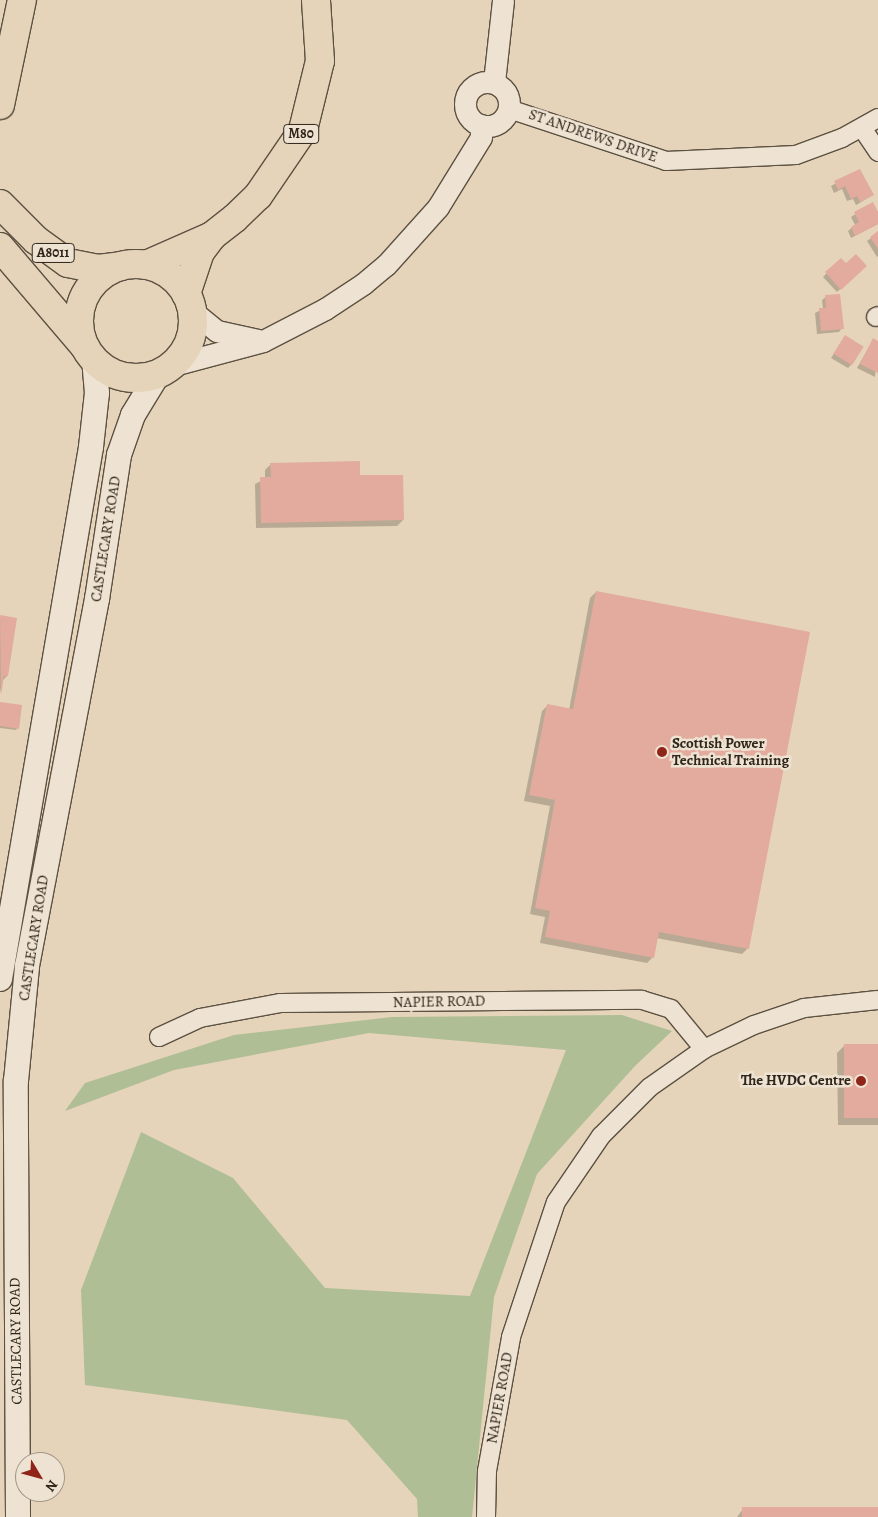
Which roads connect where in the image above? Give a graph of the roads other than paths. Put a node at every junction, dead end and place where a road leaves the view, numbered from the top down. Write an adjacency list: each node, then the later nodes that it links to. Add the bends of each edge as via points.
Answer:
1 (8, 0): 5 (main road)
2 (22, 0): 7 (main road)
3 (316, 0): 14 (main road, M80, via 320,60 303,130 258,196)
4 (502, 0): 6 (street)
5 (0, 42)
6 (494, 82): 8 (street, via 505,90); 10 (street, via 480,82 466,97 466,111)
7 (0, 105)
8 (509, 109): 10 (street, via 501,121); 11 (street, ST ANDREWS DRIVE, via 666,161 796,154)
9 (878, 118): 11 (street, ST ANDREWS DRIVE)
10 (482, 126): 18 (street, via 481,137 438,207 386,265 325,309)
11 (862, 128): 12 (street)
12 (878, 152)
13 (0, 204): 16 (main road, A8011, via 36,240 68,263 98,269)
14 (212, 236): 16 (main road, M80); 17 (main road, M80, via 200,252)
15 (0, 247): 19 (main road, A8011)
16 (134, 266): 17 (main road, A8011, via 162,270 176,280); 19 (main road, via 104,274 91,287 83,302 79,319)
17 (189, 303): 18 (street, via 217,331); 20 (main road, via 191,338)
18 (263, 341): 20 (street)
19 (90, 354): 20 (main road, A8011, via 120,376 138,378); 21 (main road, CASTLECARY ROAD, via 97,393 91,447)
20 (166, 370): 25 (main road, CASTLECARY ROAD, via 133,415 118,455 97,599 27,966 15,1119)
21 (0, 979)
22 (878, 1000): 24 (street, NAPIER ROAD, via 804,1008 754,1025)
23 (159, 1037): 24 (street, NAPIER ROAD, via 200,1018 280,1003 642,1000 671,1009)
24 (704, 1049): 26 (street, NAPIER ROAD, via 650,1087 601,1136 556,1202 511,1337 487,1471)
25 (18, 1517)
26 (486, 1517)

